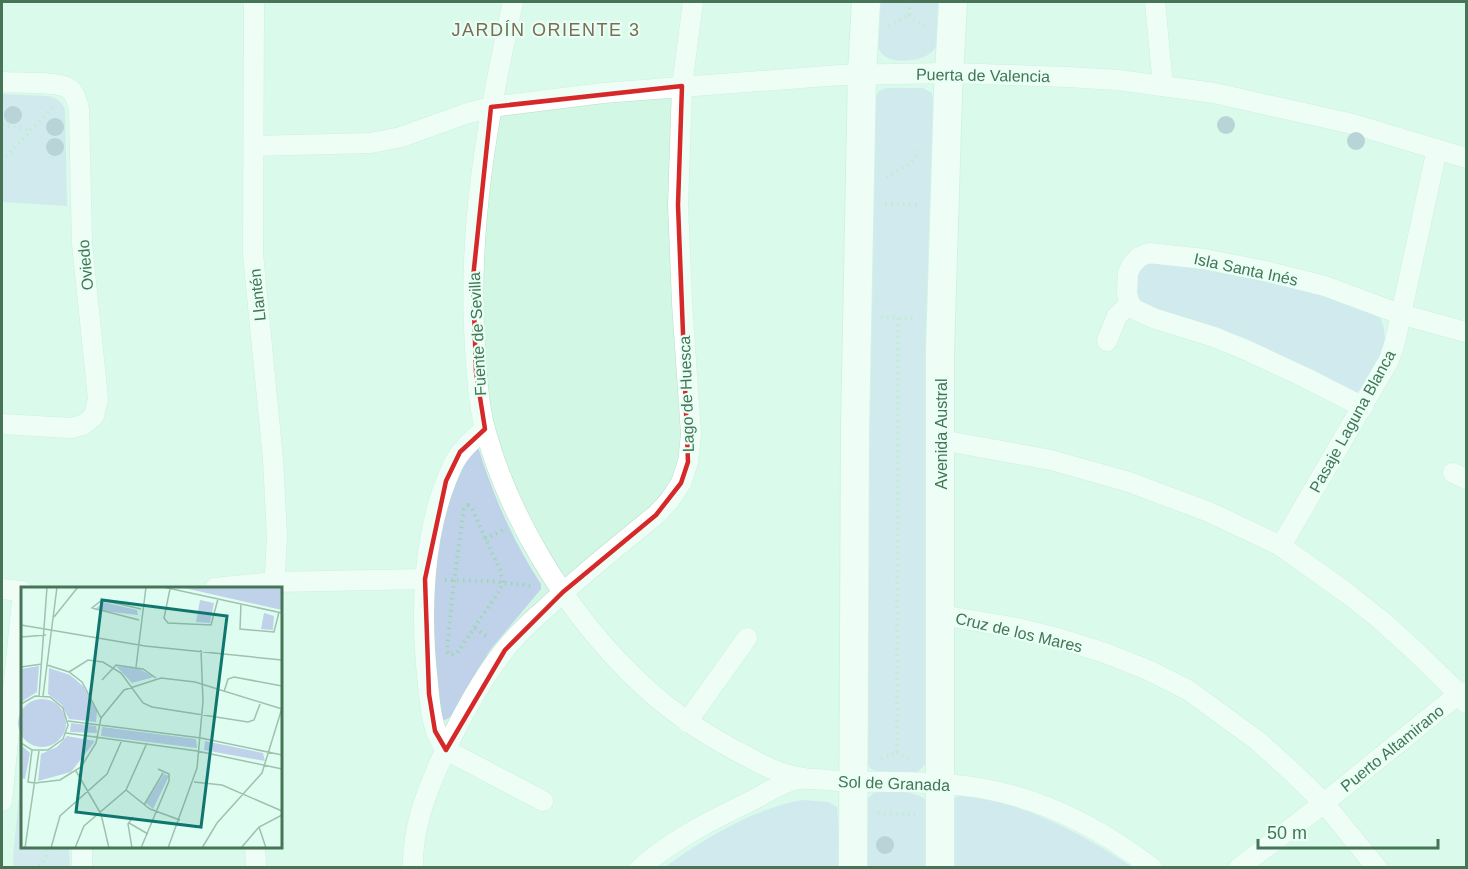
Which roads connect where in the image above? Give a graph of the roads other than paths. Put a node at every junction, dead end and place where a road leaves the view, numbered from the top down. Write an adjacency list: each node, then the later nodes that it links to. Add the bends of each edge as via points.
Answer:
1 (254, 2): 13 (street, Llantén)
2 (513, 2): 12 (street, Fuente de Sevilla)
3 (693, 2): 10 (street, Lago de Huesca)
4 (866, 2): 8 (main road)
5 (953, 2): 7 (main road, Avenida Austral)
6 (1155, 2): 11 (street)
7 (949, 73): 8 (street, Puerta de Valencia); 11 (street, Puerta de Valencia, via 1118,80); 23 (main road, Avenida Austral)
8 (862, 74): 10 (street, Puerta de Valencia); 38 (main road)
9 (2, 82): 21 (street, Oviedo, via 60,84 76,98 82,243 98,399 94,416 83,425 71,428)
10 (682, 86): 12 (street, Puerta de Valencia); 30 (street, Lago de Huesca, via 678,205 691,434 688,462 681,483 656,515)
11 (1163, 86): 14 (street, Puerta de Valencia, via 1214,93 1353,124)
12 (492, 107): 13 (street, Puerta de Valencia, via 371,143); 22 (street, Fuente de Sevilla, via 481,176 473,278 476,372)
13 (254, 146): 26 (street, Llantén, via 253,254 273,459)
14 (1437, 149): 15 (street, Puerta de Valencia); 17 (street, Pasaje Laguna Blanca)
15 (1467, 158)
16 (1130, 304): 17 (street, Isla Santa Inés, via 1128,273 1139,257 1149,253 1188,256 1265,271 1325,286); 19 (street, via 1117,316); 20 (street, via 1153,318 1246,350)
17 (1401, 314): 18 (street); 20 (street, Pasaje Laguna Blanca, via 1389,360)
18 (1467, 332)
19 (1107, 341)
20 (1363, 407): 24 (street, Pasaje Laguna Blanca)
21 (2, 424)
22 (486, 429): 25 (street, via 460,452 453,465 433,526); 30 (street, Fuente de Sevilla, via 520,520)
23 (941, 440): 24 (street, via 1051,460 1129,482 1209,512); 32 (main road, Avenida Austral)
24 (1281, 546): 34 (street, via 1382,621)
25 (425, 579): 26 (street); 36 (street, via 429,694 435,731)
26 (275, 585): 27 (street)
27 (235, 587)
28 (2, 589): 29 (street)
29 (21, 591)
30 (563, 592): 35 (street, Fuente de Sevilla, via 618,661); 36 (street, Lago de Huesca, via 505,650 484,678)
31 (21, 612): 40 (street)
32 (941, 615): 39 (main road, Avenida Austral); 42 (street, Cruz de los Mares, via 1061,639 1158,675 1188,690 1258,741)
33 (747, 638): 35 (street)
34 (1464, 697): 42 (street, Puerto Altamirano, via 1450,701)
35 (687, 722): 37 (street, Fuente de Sevilla, via 772,770)
36 (446, 750): 41 (street); 47 (street, Lago de Huesca, via 422,808)
37 (804, 778): 38 (street, Sol de Granada); 48 (street, Sol de Granada, via 785,783 713,820)
38 (853, 782): 39 (street, Sol de Granada); 49 (main road)
39 (940, 783): 50 (main road, Avenida Austral); 51 (street, Sol de Granada, via 982,788 1061,813 1117,842)
40 (2, 801)
41 (543, 801)
42 (1324, 803): 52 (street, Puerto Altamirano); 53 (street, Cruz de los Mares)
43 (82, 848): 45 (street)
44 (255, 848): 46 (street)
45 (82, 867)
46 (256, 867)
47 (413, 867)
48 (640, 867)
49 (853, 867)
50 (940, 867)
51 (1152, 867)
52 (1239, 867)
53 (1377, 867)

